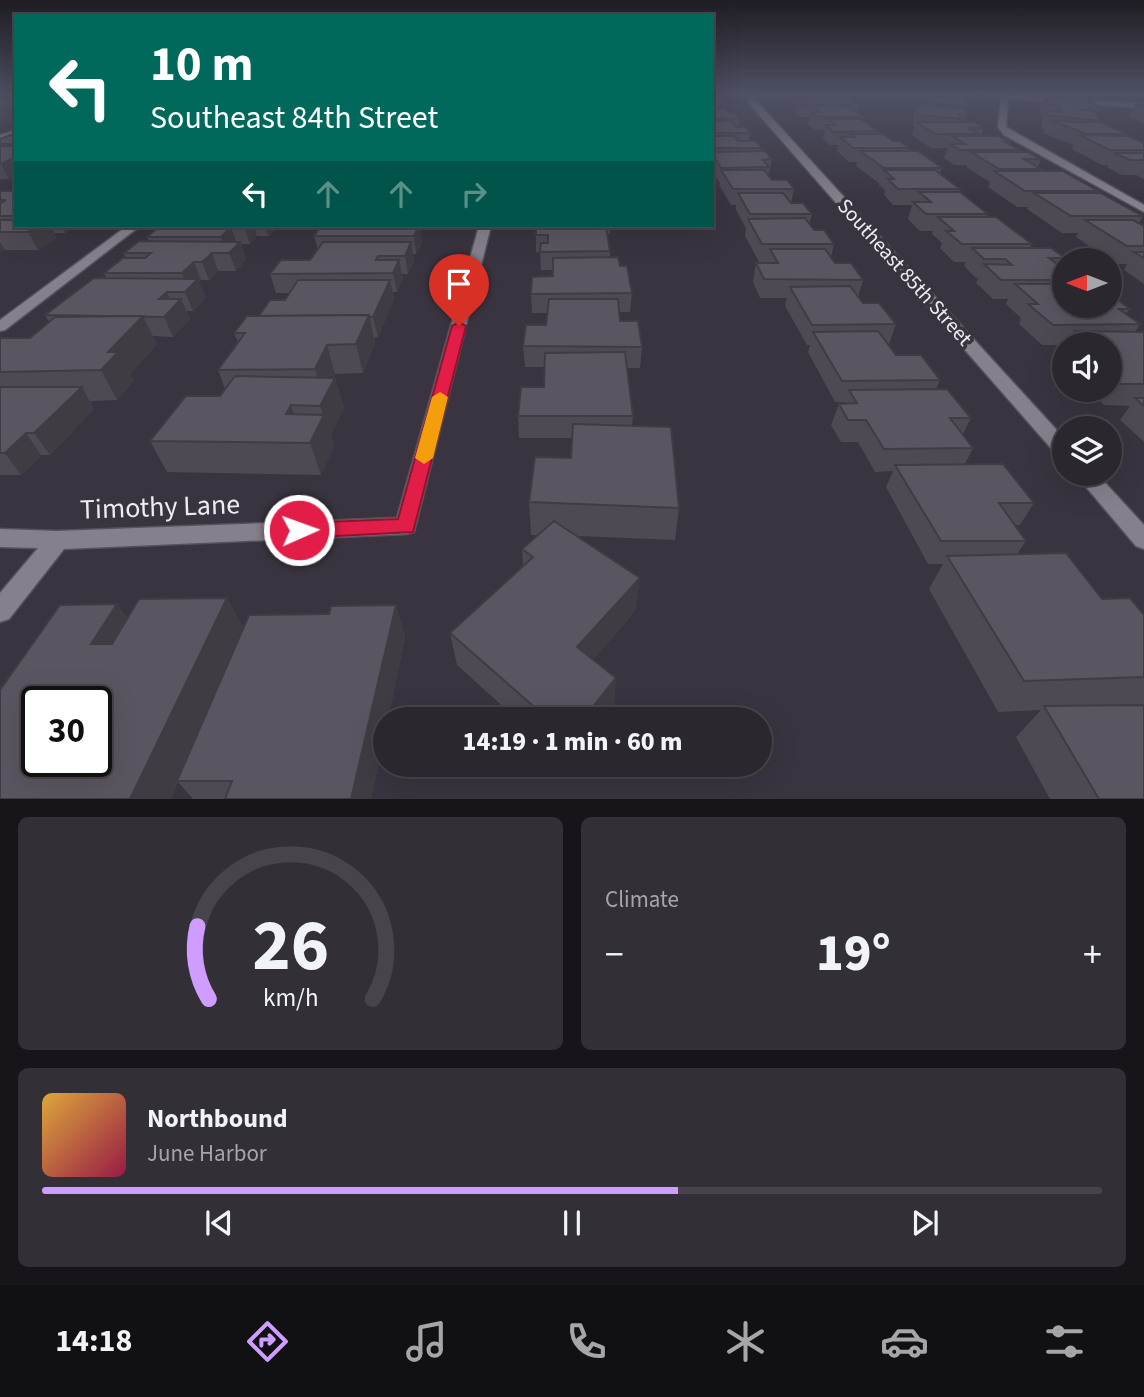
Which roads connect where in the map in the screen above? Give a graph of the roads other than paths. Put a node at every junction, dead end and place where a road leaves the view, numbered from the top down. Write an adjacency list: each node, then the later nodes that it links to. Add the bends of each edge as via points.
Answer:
1 (778, 130): 7 (street, Southeast 85th Street)
2 (1005, 130): 3 (street)
3 (1144, 209)
4 (131, 228): 6 (street)
5 (484, 228): 10 (street, Timothy Lane, via 406,526)
6 (0, 327)
7 (1052, 437)
8 (1097, 486): 11 (street)
9 (0, 538): 10 (street, Timothy Lane)
10 (58, 540): 12 (street)
11 (1144, 540)
12 (0, 611)

